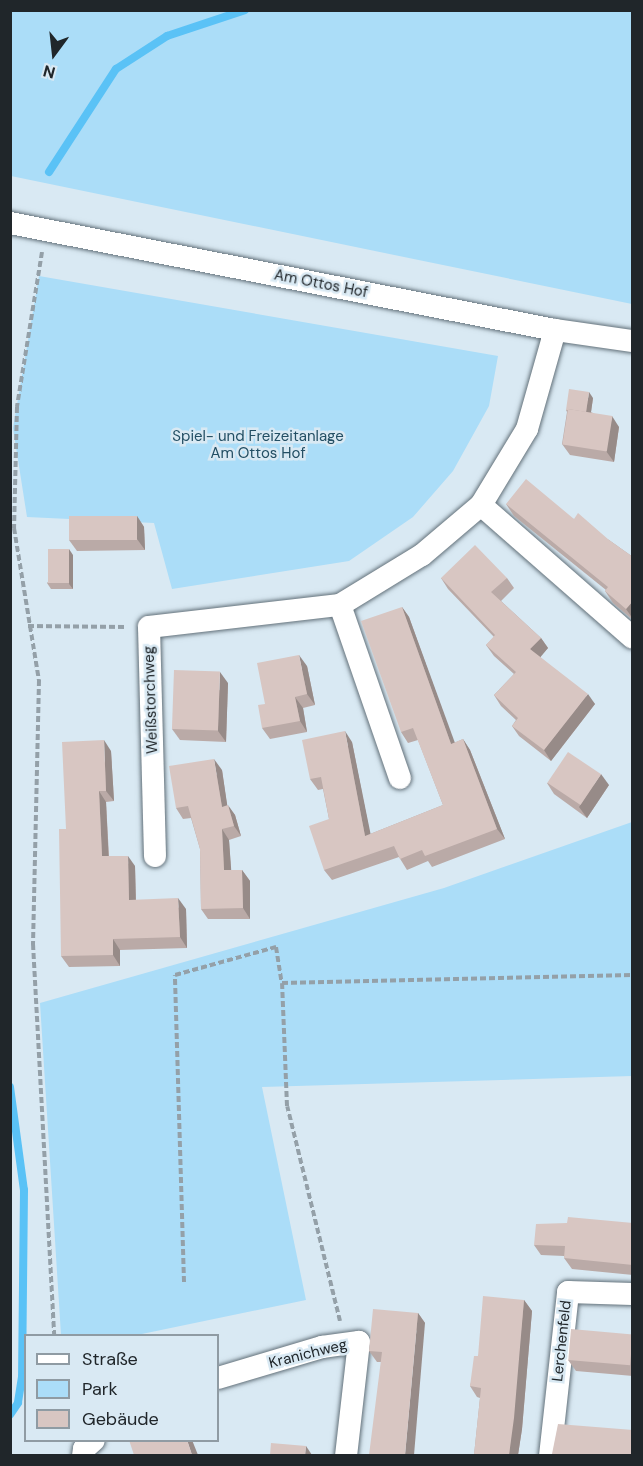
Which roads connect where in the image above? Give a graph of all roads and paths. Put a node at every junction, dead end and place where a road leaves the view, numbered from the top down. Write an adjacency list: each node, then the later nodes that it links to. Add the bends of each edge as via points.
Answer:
1 (10, 224): 2 (street, Am Ottos Hof)
2 (46, 230): 3 (street, Am Ottos Hof); 7 (path, via 17,407 14,528)
3 (555, 330): 4 (street, Am Ottos Hof); 5 (street, Weißstorchweg, via 527,429)
4 (633, 341)
5 (481, 505): 6 (street, Weißstorchweg, via 422,555); 9 (street)
6 (340, 604): 8 (street, Weißstorchweg); 10 (street)
7 (27, 626): 8 (path); 16 (path, via 39,680 33,944)
8 (149, 627): 11 (street, Weißstorchweg)
9 (633, 637)
10 (400, 778)
11 (155, 856)
12 (633, 975): 13 (path)
13 (282, 982): 14 (path, via 276,947 175,975); 17 (path, via 287,1106 331,1272 339,1319)
14 (184, 1282)
15 (633, 1294): 22 (street, Lerchenfeld, via 568,1292)
16 (54, 1334)
17 (358, 1342): 18 (street, Kranichweg, via 322,1347); 21 (street, Kranichweg)
18 (219, 1378)
19 (93, 1442): 20 (street)
20 (83, 1455)
21 (346, 1455)
22 (550, 1455)

